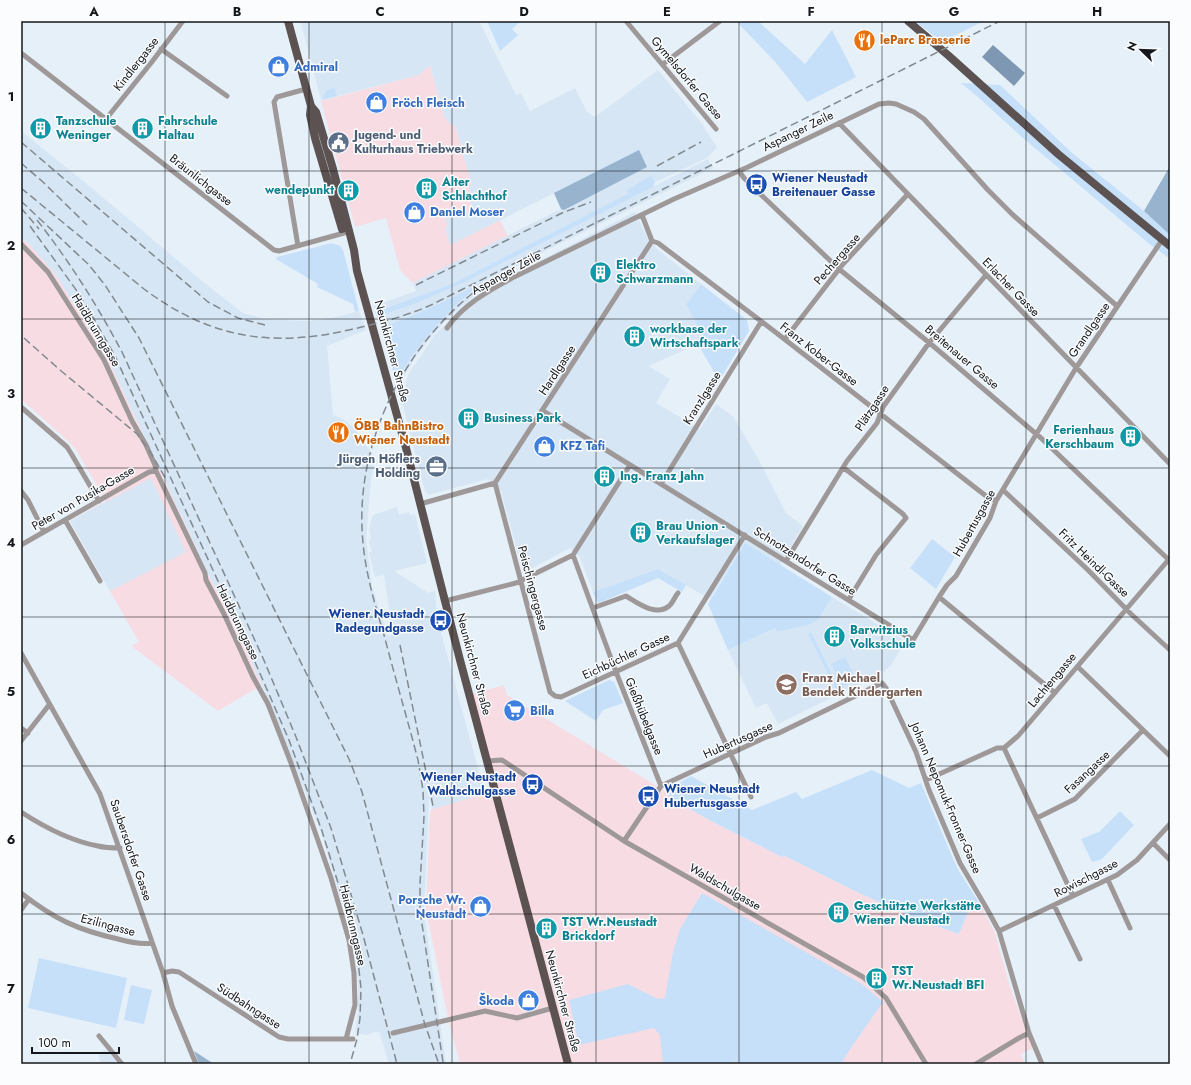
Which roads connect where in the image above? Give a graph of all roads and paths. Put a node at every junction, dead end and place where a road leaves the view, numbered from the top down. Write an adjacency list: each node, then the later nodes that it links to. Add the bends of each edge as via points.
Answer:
1 (182, 21): 6 (street, Kindlergasse)
2 (288, 21): 9 (main road, Neunkirchner Straße)
3 (626, 21): 8 (street, Gymelsdorfer Gasse)
4 (720, 21): 8 (street)
5 (908, 21): 19 (main road, via 1058,154)
6 (161, 49): 10 (street); 12 (street, Kindlergasse)
7 (21, 53): 12 (street, Bräunlichgasse)
8 (663, 64): 14 (street, Gymelsdorfer Gasse)
9 (306, 89): 11 (main road, Neunkirchner Straße); 22 (street, via 277,97 274,102)
10 (227, 96)
11 (311, 106): 18 (main road, Neunkirchner Straße, via 315,138); 25 (main road, Neunkirchner Straße, via 316,112 333,169)
12 (106, 119): 22 (street, Bräunlichgasse, via 274,250)
13 (839, 123): 15 (street, Aspanger Zeile); 16 (street, Erlacher Gasse); 27 (street, Aspanger Zeile, via 879,104 896,104 914,112 924,119 1013,215)
14 (716, 129)
15 (739, 171): 17 (street, Aspanger Zeile); 24 (street, Breitenauer Gasse)
16 (908, 194): 24 (street, Pechergasse); 26 (street, Erlacher Gasse)
17 (642, 215): 20 (street); 29 (street, Aspanger Zeile, via 493,288 470,304)
18 (344, 233): 22 (street); 25 (main road, Neunkirchner Straße)
19 (1162, 240): 23 (main road); 27 (street, Grandlgasse)
20 (652, 241): 28 (street, Franz Kober-Gasse); 34 (street, Hardlgasse)
21 (21, 244): 40 (street, Haidbrunngasse, via 48,272 104,360)
22 (298, 246)
23 (1170, 246)
24 (839, 269): 30 (street, Pechergasse); 31 (street, Breitenauer Gasse)
25 (357, 271): 47 (main road, Neunkirchner Straße)
26 (986, 275): 31 (street, Plätzgasse); 32 (street, Erlacher Gasse)
27 (1117, 306): 32 (street, Grandlgasse)
28 (761, 322): 30 (street, Franz Kober-Gasse); 42 (street, Kranzlgasse)
29 (448, 328)
30 (785, 339): 35 (street, Franz Kober-Gasse)
31 (930, 343): 35 (street, Plätzgasse); 36 (street, Breitenauer Gasse)
32 (1076, 368): 36 (street, Grandlgasse); 37 (street, Erlacher Gasse)
33 (21, 407): 45 (street, via 72,455)
34 (542, 411): 38 (street, Schnotzendorfer Gasse); 41 (street, Hardlgasse)
35 (880, 414): 39 (street, Plätzgasse, via 877,423); 46 (street, Franz Kober-Gasse)
36 (1036, 434): 43 (street, Hubertusgasse); 53 (street, Breitenauer Gasse)
37 (1170, 464)
38 (630, 465): 42 (street, Schnotzendorfer Gasse); 52 (street)
39 (843, 468): 54 (street, Plätzgasse); 59 (street, via 906,518 876,556)
40 (156, 471): 45 (street, Peter von Pusika-Gasse, via 149,472); 106 (street, Haidbrunngasse, via 205,573 206,580 268,704 315,829 333,885 353,965 355,1005)
41 (495, 483): 47 (street); 55 (street, Peischingergasse)
42 (661, 484): 50 (street, Schnotzendorfer Gasse)
43 (1003, 490): 46 (street, Hubertusgasse); 62 (street, Fritz Heindl-Gasse)
44 (21, 491): 49 (street)
45 (99, 501): 48 (street, Peter von Pusika-Gasse)
46 (996, 501): 58 (street, Hubertusgasse, via 990,518 956,576)
47 (420, 504): 60 (main road, Neunkirchner Straße)
48 (65, 520): 49 (street, Peter von Pusika-Gasse); 56 (street)
49 (44, 532): 51 (street, Peter von Pusika-Gasse)
50 (744, 535): 54 (street, Schnotzendorfer Gasse); 64 (street, Eichbüchler Gasse)
51 (21, 545)
52 (573, 555): 55 (street); 61 (street, Gießhübelgasse)
53 (1170, 559): 62 (street, Lachtengasse)
54 (786, 561): 59 (street, Schnotzendorfer Gasse)
55 (520, 581): 60 (street); 71 (street, Peischingergasse, via 550,692)
56 (100, 582)
57 (678, 592): 61 (street, via 669,606 661,609 649,609 626,596)
58 (939, 597): 63 (street, Hubertusgasse); 70 (street)
59 (849, 599): 63 (street, Schnotzendorfer Gasse)
60 (445, 601): 80 (main road, Neunkirchner Straße)
61 (593, 608): 68 (street, Gießhübelgasse)
62 (1126, 609): 65 (street, Fritz Heindl-Gasse); 67 (street, Lachtengasse)
63 (913, 640)
64 (678, 643): 68 (street, Eichbüchler Gasse); 78 (street)
65 (1170, 650)
66 (21, 653): 72 (street, Saubersdorfer Gasse)
67 (1078, 667): 70 (street, Lachtengasse); 74 (street)
68 (616, 672): 71 (street, Eichbüchler Gasse, via 561,697); 82 (street, Gießhübelgasse)
69 (882, 683): 78 (street, Hubertusgasse); 81 (street, Johann Nepomuk-Fronner-Gasse, via 916,752)
70 (1055, 693): 77 (street, Lachtengasse, via 1018,736)
71 (555, 696)
72 (49, 705): 75 (street); 89 (street, Saubersdorfer Gasse, via 100,794)
73 (21, 728): 75 (street)
74 (1143, 730): 79 (street); 85 (street, Fasangasse, via 1075,799)
75 (28, 733): 76 (street)
76 (21, 742)
77 (1004, 748): 81 (street, Lachtengasse, via 997,748); 85 (street)
78 (731, 754): 82 (street, Hubertusgasse); 83 (street)
79 (1170, 756)
80 (487, 761): 87 (street, Waldschulgasse, via 502,760); 102 (main road, Neunkirchner Straße)
81 (926, 780): 98 (street, Johann Nepomuk-Fronner-Gasse, via 960,864)
82 (661, 786): 87 (street)
83 (751, 797)
84 (21, 812): 89 (street, via 79,841)
85 (1037, 818): 93 (street)
86 (1170, 824): 88 (street, Rowischgasse)
87 (624, 841): 111 (street, Waldschulgasse, via 863,977 886,998)
88 (1152, 843): 90 (street); 91 (street, Rowischgasse, via 1126,869)
89 (120, 848): 99 (street, Saubersdorfer Gasse)
90 (1170, 860)
91 (1108, 880): 93 (street, Rowischgasse); 97 (street)
92 (21, 893): 94 (street, Ezilingasse)
93 (1073, 896): 95 (street, Rowischgasse)
94 (29, 899): 96 (street); 99 (street, Ezilingasse, via 79,929 126,941)
95 (1054, 905): 98 (street, Rowischgasse); 100 (street)
96 (21, 910)
97 (1130, 928)
98 (999, 931): 104 (street, Johann Nepomuk-Fronner-Gasse)
99 (152, 943): 101 (street, Saubersdorfer Gasse)
100 (1080, 959)
101 (163, 972): 106 (street, Südbahngasse, via 179,972 279,1037 288,1040); 109 (street, Saubersdorfer Gasse, via 172,1006)
102 (553, 1008): 103 (street, via 517,1018 485,1011); 110 (main road, Neunkirchner Straße)
103 (393, 1033)
104 (1029, 1033): 112 (street); 113 (street, Johann Nepomuk-Fronner-Gasse)
105 (99, 1036): 108 (street)
106 (346, 1039): 107 (street, Südbahngasse)
107 (353, 1039)
108 (122, 1064)
109 (196, 1064)
110 (568, 1064)
111 (926, 1064)
112 (976, 1064)
113 (1042, 1064)

